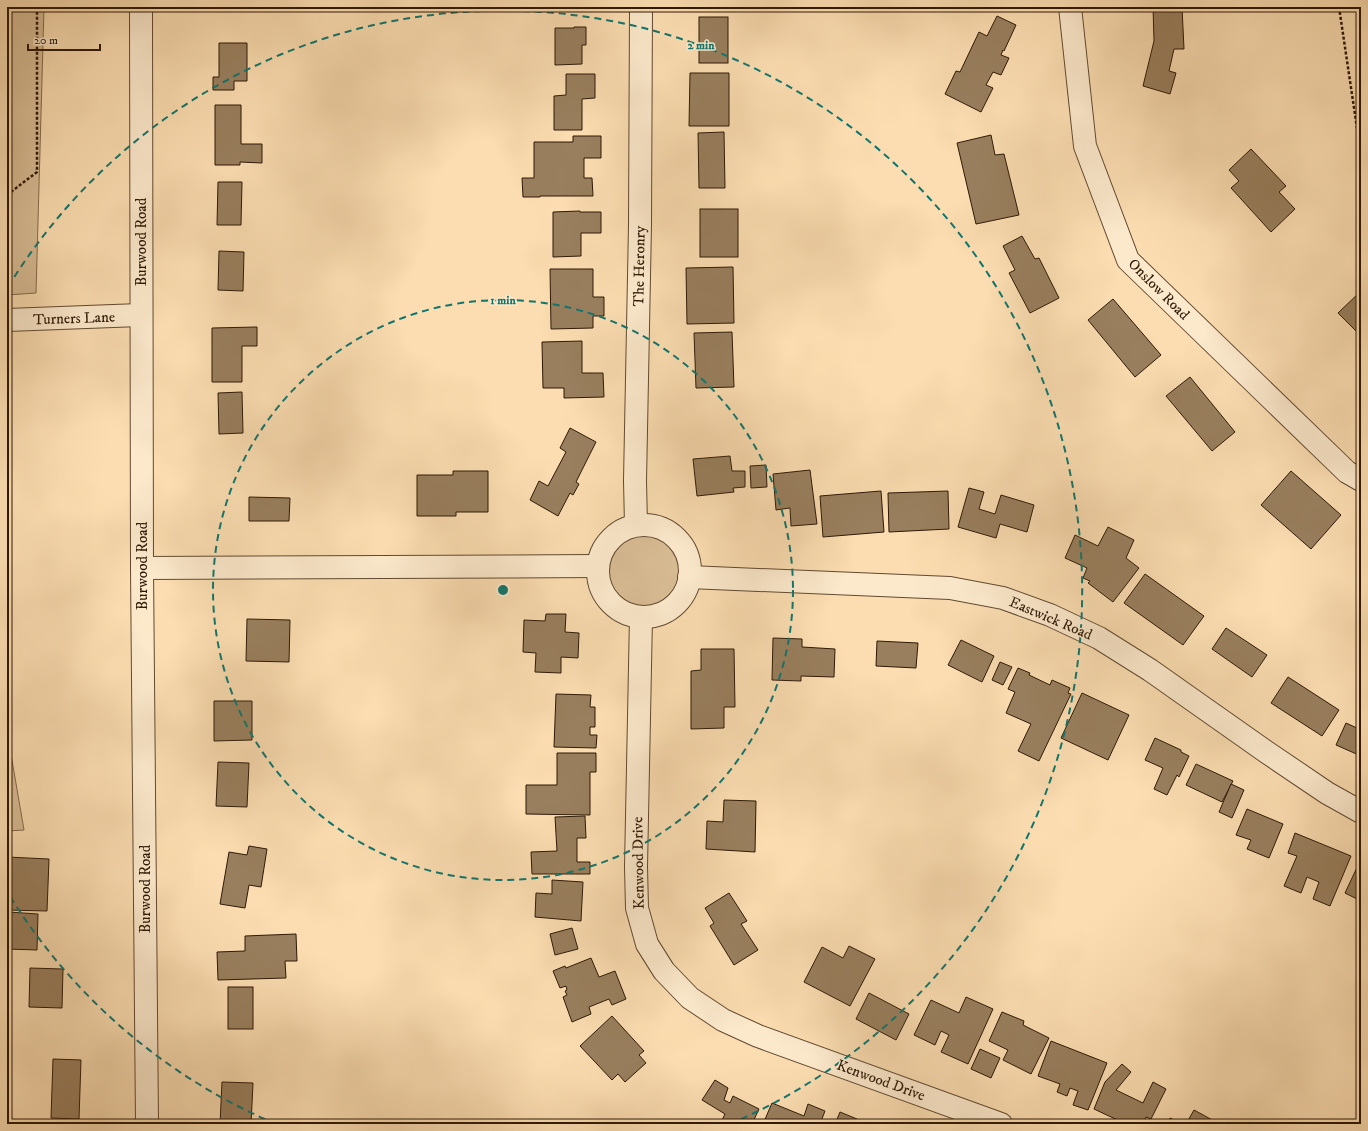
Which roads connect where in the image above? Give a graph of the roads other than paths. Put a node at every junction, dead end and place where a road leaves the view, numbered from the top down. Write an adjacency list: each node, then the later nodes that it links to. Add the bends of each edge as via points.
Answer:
1 (141, 7): 4 (street, Burwood Road)
2 (641, 7): 7 (street, The Heronry)
3 (1070, 7): 6 (street, Onslow Road, via 1085,146 1128,260 1347,472)
4 (140, 315): 5 (street, Turners Lane); 9 (street, Burwood Road)
5 (7, 320)
6 (1361, 480)
7 (636, 525): 8 (street, via 617,533 608,541 600,555); 10 (street, via 657,526 679,541 688,556)
8 (598, 566): 9 (street); 11 (street, via 597,574 603,594 610,603 622,612 635,617)
9 (142, 568): 13 (street, Burwood Road)
10 (689, 576): 11 (street, via 678,603 656,616); 12 (street, Eastwick Road, via 950,588 1003,598 1050,615 1099,638 1150,670 1327,793)
11 (641, 616): 14 (street, Kenwood Drive, via 637,908 647,944 664,971 690,998 723,1020 758,1036)
12 (1361, 812)
13 (147, 1124)
14 (1001, 1124)

